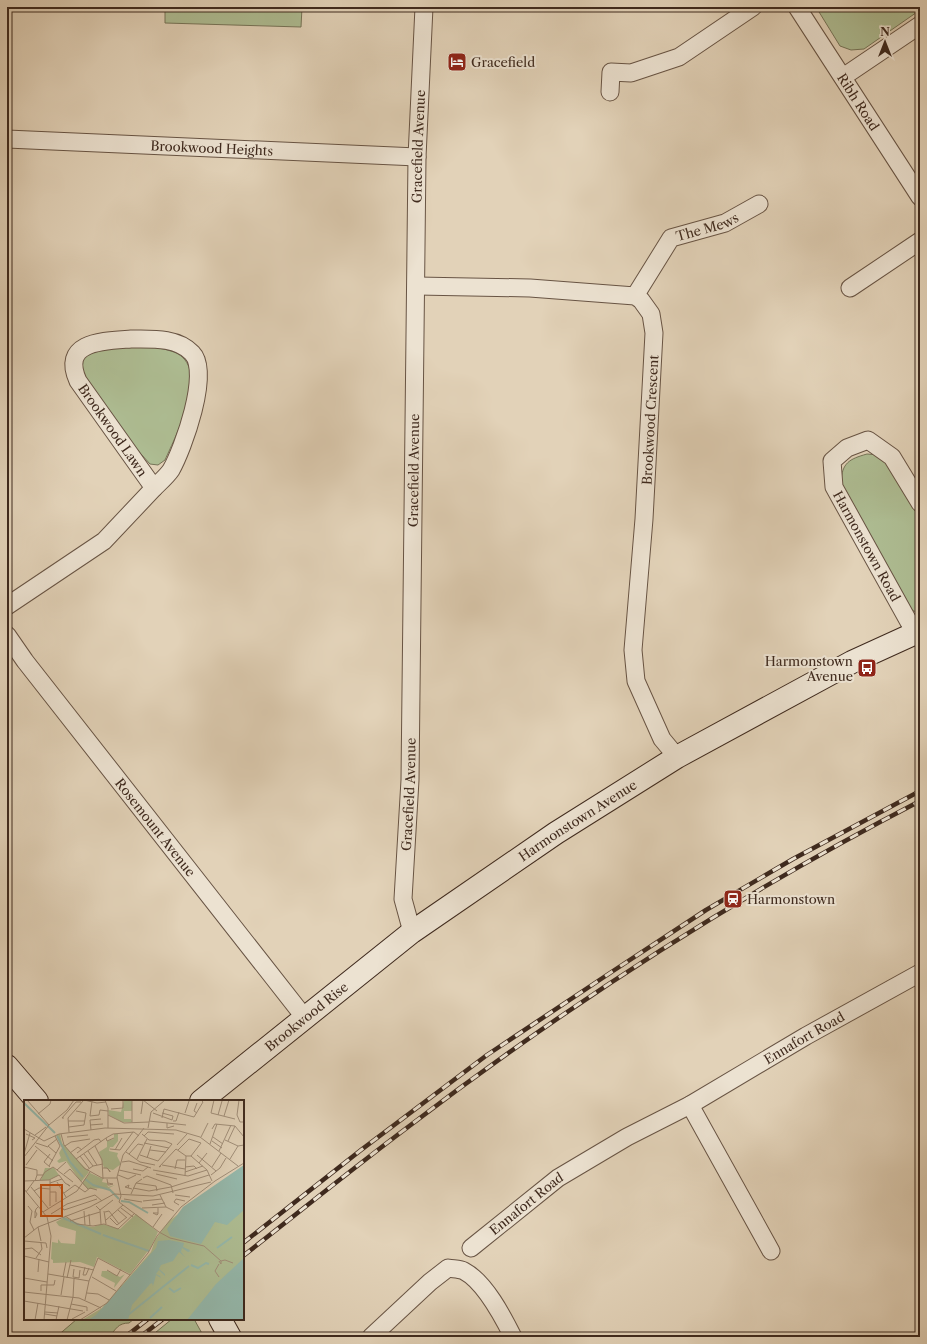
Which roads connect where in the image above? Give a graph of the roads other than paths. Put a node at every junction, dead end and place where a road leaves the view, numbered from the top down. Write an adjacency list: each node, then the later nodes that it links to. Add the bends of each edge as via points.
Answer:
1 (424, 7): 8 (street, Gracefield Avenue)
2 (753, 7): 6 (street, via 679,57 631,73 611,72)
3 (797, 7): 5 (street, Ribh Road)
4 (920, 25): 5 (street)
5 (843, 77): 9 (street, Ribh Road)
6 (610, 92)
7 (7, 139): 8 (street, Brookwood Heights)
8 (417, 157): 12 (street, Gracefield Avenue)
9 (920, 197)
10 (759, 204): 14 (street, The Mews, via 725,223 671,238)
11 (920, 242): 13 (street)
12 (417, 286): 14 (street, via 530,288); 21 (street, Gracefield Avenue, via 410,780 403,899)
13 (850, 288)
14 (635, 296): 20 (street, Brookwood Crescent, via 651,314 654,333 644,519 633,650 636,681 662,739)
15 (154, 488): 15 (street, Brookwood Lawn, via 78,381 74,362 81,348 97,341 150,339 175,342 193,353 199,371 193,417 171,470); 17 (street, Brookwood Lawn, via 104,541)
16 (920, 503): 18 (street, Harmonstown Road, via 892,457 868,440 847,448 832,462 834,487)
17 (7, 606)
18 (918, 632): 20 (street, Harmonstown Avenue, via 852,662)
19 (7, 635): 23 (street, Rosemount Avenue)
20 (677, 757): 21 (street, Harmonstown Avenue, via 556,833)
21 (412, 932): 23 (street, Brookwood Rise)
22 (918, 977): 27 (street, Ennafort Road, via 806,1036)
23 (305, 1018): 26 (street, Brookwood Rise)
24 (7, 1066): 25 (street)
25 (36, 1100)
26 (202, 1100)
27 (690, 1106): 28 (street, Ennafort Road, via 627,1136 558,1178); 29 (street)
28 (472, 1248)
29 (771, 1251)
30 (221, 1320): 31 (street)
31 (230, 1337)
32 (371, 1337): 33 (street, via 437,1275 448,1268 464,1271 478,1283 501,1314)
33 (513, 1337)

